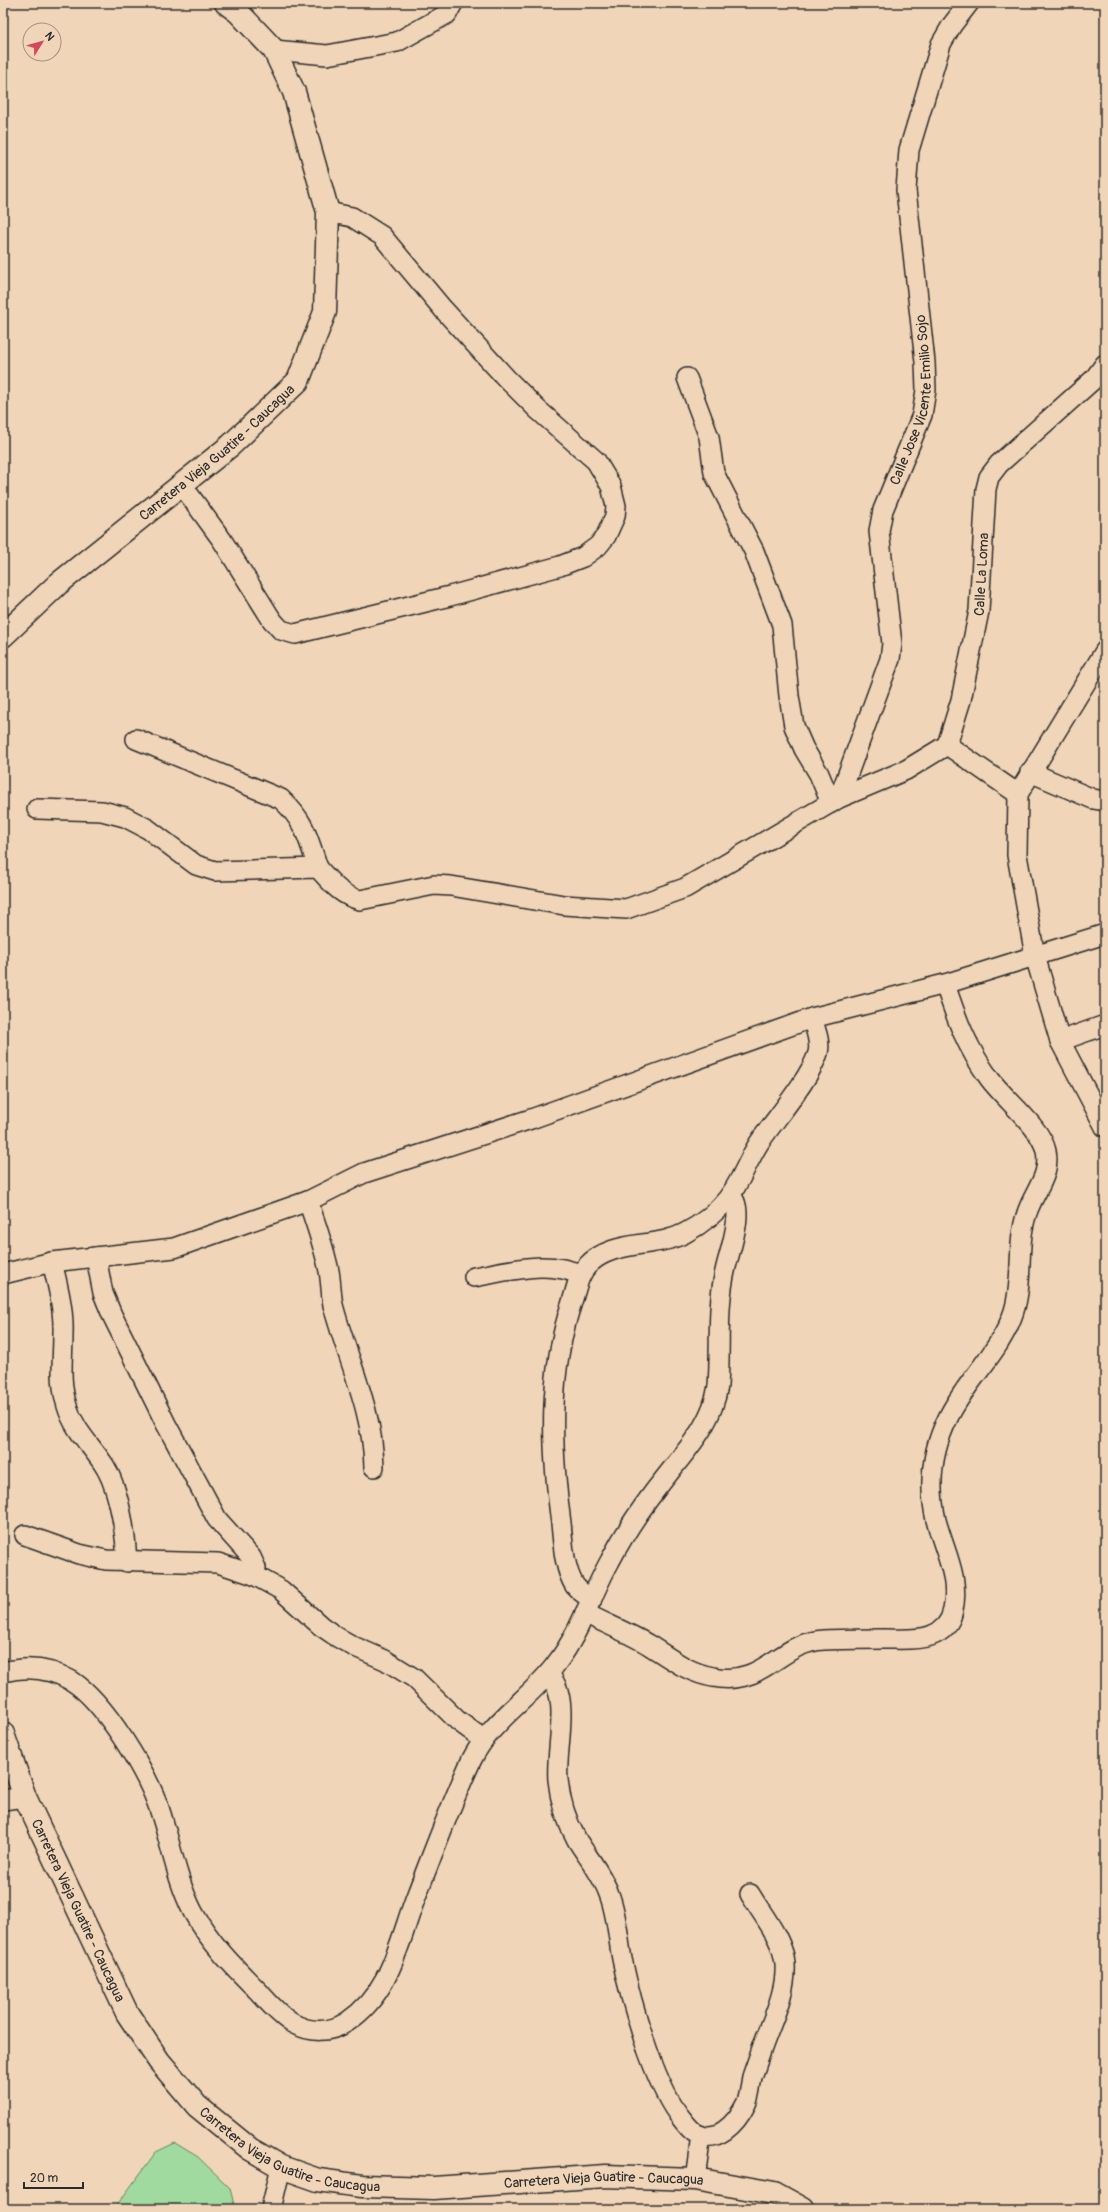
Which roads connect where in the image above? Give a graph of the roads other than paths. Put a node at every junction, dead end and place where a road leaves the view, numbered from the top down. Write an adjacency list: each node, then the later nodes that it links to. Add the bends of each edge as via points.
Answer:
1 (226, 3): 4 (main road, Carretera Vieja Guatire - Caucagua)
2 (453, 3): 4 (street, via 447,14 397,42 327,54)
3 (969, 3): 15 (street, Calle Jose Vicente Emilio Sojo, via 941,44 909,150 906,190 926,390 922,415 883,510 879,531 892,644 890,659)
4 (274, 50): 5 (main road, Carretera Vieja Guatire - Caucagua, via 294,92)
5 (328, 212): 8 (main road, Carretera Vieja Guatire - Caucagua, via 325,312 298,381 231,445); 8 (street, via 352,217 382,236 496,368 596,462 606,475 614,496 616,506 612,526 591,552 560,566 296,634 280,630 272,620 222,540)
6 (1105, 364): 12 (street, Calle La Loma, via 1094,379 999,464 989,477 986,489 979,611 961,700)
7 (687, 378): 15 (street, via 709,437 714,473 754,551 782,625 794,726 804,750)
8 (182, 485): 9 (main road, Carretera Vieja Guatire - Caucagua, via 58,584)
9 (3, 636)
10 (1105, 651): 13 (street)
11 (136, 739): 18 (street, via 281,799 295,812 303,825)
12 (947, 745): 14 (street); 15 (street, via 906,770)
13 (1030, 772): 14 (street); 16 (street, via 1093,800)
14 (1018, 794): 20 (street, via 1017,856)
15 (835, 800): 18 (street, via 685,888 626,909 564,905 434,885 360,900 338,890)
16 (1105, 801)
17 (37, 809): 18 (street, via 102,811 125,817 148,829 196,865 215,871)
18 (318, 868)
19 (1105, 934): 20 (street)
20 (1035, 956): 21 (street); 24 (street)
21 (945, 984): 22 (street); 37 (street, via 964,1039 992,1081 1039,1133 1047,1153 1043,1183 1031,1202 1024,1224 1019,1290 1008,1326 1000,1342 959,1397 935,1450 933,1503 953,1569 955,1594 952,1613 946,1626 936,1633 916,1640 831,1639 806,1643 755,1674 729,1679 715,1678 686,1669)
22 (812, 1018): 26 (street, via 819,1042 811,1069 758,1145); 27 (street, via 531,1120 364,1173)
23 (1105, 1025): 24 (street)
24 (1060, 1041): 25 (street)
25 (1105, 1127)
26 (730, 1195): 31 (street, via 710,1216 684,1234 669,1240 609,1251 598,1256); 37 (street, via 737,1202 738,1209 721,1289 719,1374 713,1409 701,1434 626,1532)
27 (308, 1201): 28 (street, via 174,1248); 33 (street, via 322,1242 333,1303 365,1405 374,1445)
28 (96, 1257): 29 (street); 36 (street, via 103,1293 154,1401 202,1494 217,1518 251,1557 256,1568)
29 (52, 1262): 30 (street); 35 (street, via 62,1308 62,1390 72,1419 104,1465 112,1482 126,1541)
30 (3, 1274)
31 (580, 1275): 32 (street, via 569,1270 541,1268); 37 (street, via 566,1320 557,1362 553,1436 557,1495 568,1571)
32 (474, 1278)
33 (374, 1467)
34 (25, 1535): 35 (street, via 79,1554)
35 (127, 1562): 36 (street, via 218,1563)
36 (254, 1575): 41 (street, via 281,1590 337,1637 385,1660 414,1678 458,1721)
37 (588, 1606): 39 (street, via 566,1650)
38 (3, 1672): 41 (street, via 28,1668 41,1669 64,1676 83,1689 125,1743 148,1782 164,1824 183,1890 204,1931 229,1962 280,2014 297,2025 318,2031 331,2030 345,2023 361,2012 380,1990 393,1963 416,1896)
39 (548, 1674): 41 (street); 45 (street, via 554,1679 561,1702 557,1769 563,1807 577,1839 610,1895 632,2002 660,2078 675,2110 693,2132)
40 (3, 1734): 42 (main road, Carretera Vieja Guatire - Caucagua)
41 (483, 1739)
42 (25, 1797): 43 (street); 46 (main road, Carretera Vieja Guatire - Caucagua, via 127,2013 158,2061 197,2106 250,2150)
43 (3, 1800)
44 (750, 1894): 45 (street, via 783,1951 784,1987 753,2076 747,2102 735,2122 725,2131 714,2136)
45 (701, 2135): 47 (street)
46 (280, 2167): 47 (main road, Carretera Vieja Guatire - Caucagua, via 318,2180 362,2186 434,2188 605,2176); 48 (street)
47 (695, 2179): 49 (main road, Carretera Vieja Guatire - Caucagua, via 774,2194)
48 (270, 2209)
49 (803, 2209)

